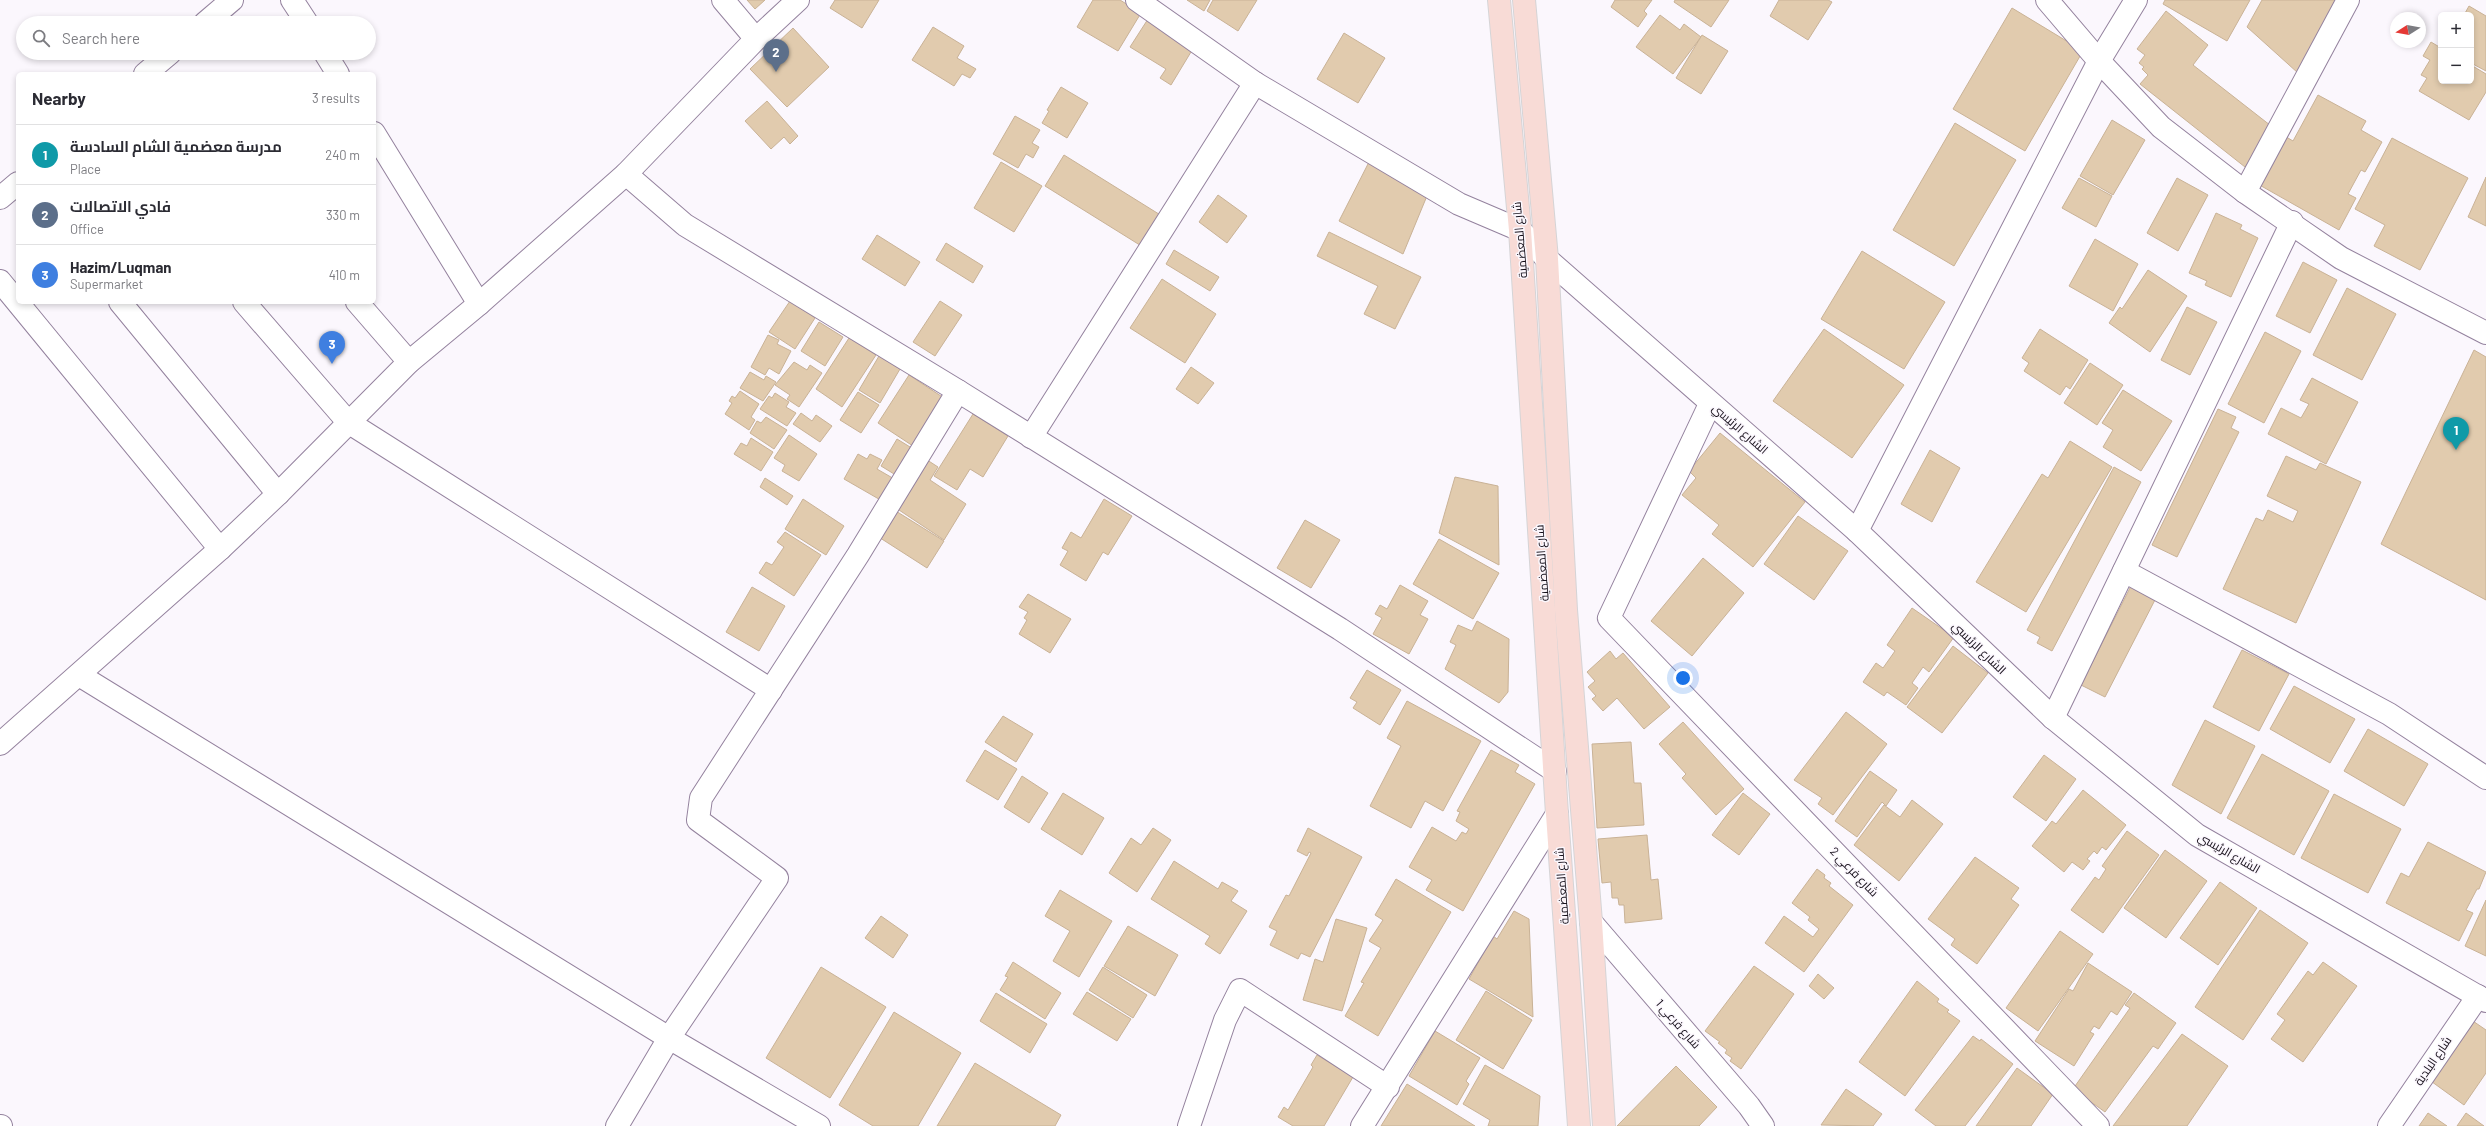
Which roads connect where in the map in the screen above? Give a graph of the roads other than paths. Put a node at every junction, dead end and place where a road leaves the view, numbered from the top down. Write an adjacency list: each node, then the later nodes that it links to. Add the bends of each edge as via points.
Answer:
1 (232, 0): 11 (street)
2 (292, 0): 12 (street)
3 (723, 0): 13 (street)
4 (798, 0): 13 (street)
5 (1137, 0): 19 (street)
6 (1499, 0): 15 (main road, شارع المعضمية)
7 (1524, 0): 14 (main road, شارع المعضمية)
8 (2047, 0): 17 (street)
9 (2136, 0): 17 (street)
10 (2348, 0): 23 (street)
11 (213, 16)
12 (302, 16)
13 (756, 39): 21 (street)
14 (1529, 45): 15 (main road); 27 (main road, شارع المعضمية)
15 (1502, 48): 26 (main road, شارع المعضمية)
16 (329, 60): 18 (street)
17 (2099, 61): 23 (street, via 2162,127); 42 (street)
18 (337, 72)
19 (1255, 83): 26 (street, via 1459,204); 40 (street)
20 (376, 136): 34 (street)
21 (626, 174): 34 (street); 37 (street, via 685,225)
22 (16, 185): 24 (street)
23 (2245, 192): 25 (street)
24 (0, 198)
25 (2292, 222): 35 (street, via 2342,258); 44 (street)
26 (1520, 230): 27 (street, الشارع الرئيسي); 49 (main road, شارع المعضمية)
27 (1547, 259): 38 (street, الشارع الرئيسي); 52 (main road, شارع المعضمية, via 1566,610)
28 (0, 281): 29 (street)
29 (16, 300)
30 (19, 304): 43 (street)
31 (122, 304): 41 (street)
32 (246, 304): 39 (street)
33 (359, 304): 36 (street)
34 (479, 304): 36 (street)
35 (2486, 333)
36 (409, 362): 39 (street)
37 (958, 391): 40 (street); 46 (street, via 858,555)
38 (1710, 404): 42 (street, الشارع الرئيسي); 63 (street, شارع فرعي 2, via 1609,618)
39 (348, 422): 41 (street); 46 (street)
40 (1031, 437): 49 (street, via 1340,629)
41 (278, 494): 43 (street)
42 (1857, 531): 47 (street, الشارع الرئيسي)
43 (220, 549): 45 (street)
44 (2124, 571): 47 (street); 50 (street, via 2389,714)
45 (79, 675): 48 (street); 54 (street)
46 (771, 690): 54 (street, via 701,798 698,820 777,878)
47 (2053, 718): 53 (street, الشارع الرئيسي, via 2197,835)
48 (0, 744)
49 (1556, 771): 51 (main road, شارع المعضمية)
50 (2486, 778)
51 (1557, 814): 55 (street); 60 (main road, شارع المعضمية)
52 (1591, 922): 61 (main road, شارع المعضمية); 62 (street, شارع فرعي 1, via 1744,1100)
53 (2482, 998): 64 (street, شارع البلدية)
54 (669, 1038): 56 (street); 57 (street)
55 (1388, 1087): 58 (street, via 1240,990 1224,1020); 59 (street)
56 (617, 1126)
57 (819, 1126)
58 (1189, 1126)
59 (1362, 1126)
60 (1579, 1126)
61 (1604, 1126)
62 (1763, 1126)
63 (2098, 1126)
64 (2389, 1126)

